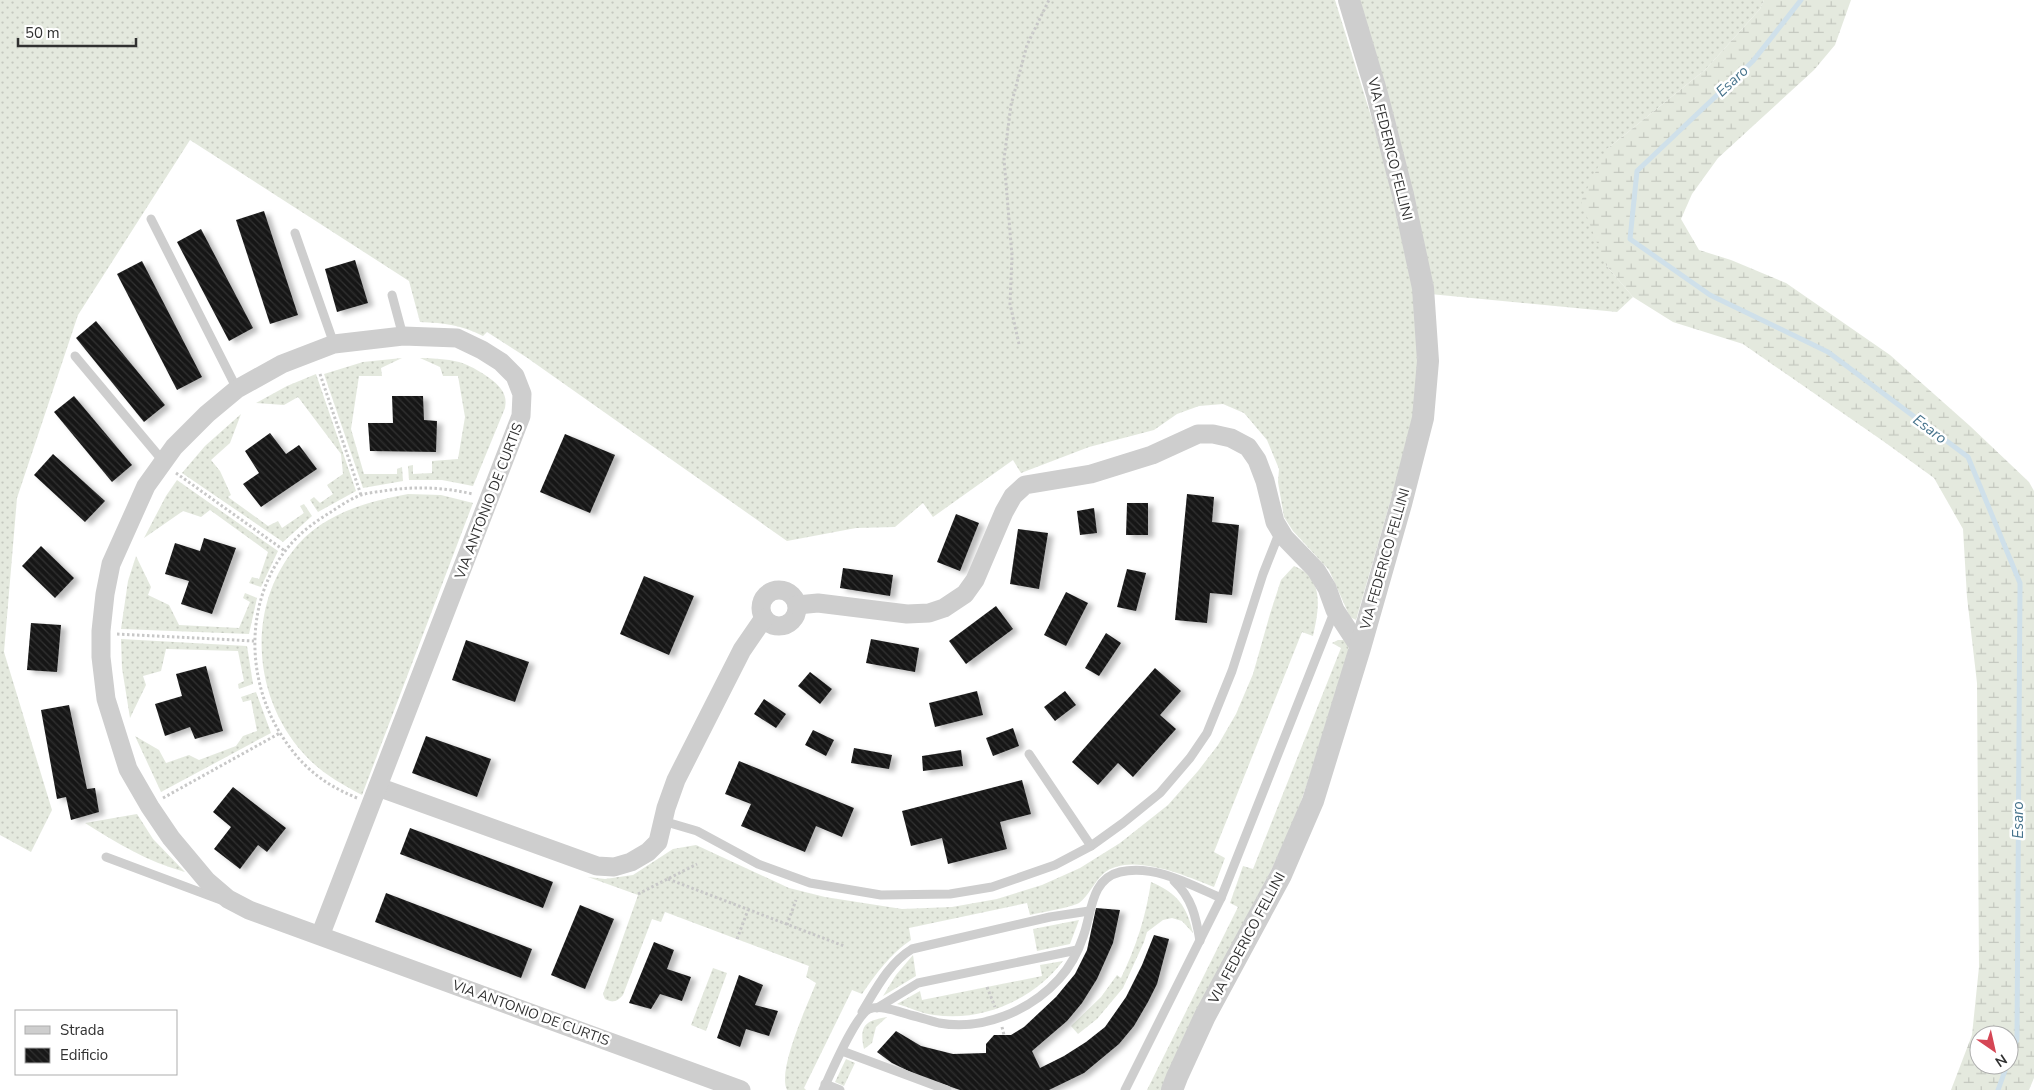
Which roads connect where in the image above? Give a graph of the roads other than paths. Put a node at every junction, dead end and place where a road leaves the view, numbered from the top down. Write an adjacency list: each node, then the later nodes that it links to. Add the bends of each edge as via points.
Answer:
1 (1349, 0): 14 (street, VIA FEDERICO FELLINI, via 1403,195 1423,288 1428,361 1424,418)
2 (151, 219): 8 (lane)
3 (296, 232): 6 (lane)
4 (392, 295): 5 (lane)
5 (403, 336): 6 (street, VIA ANTONIO DE CURTIS); 16 (street, VIA ANTONIO DE CURTIS, via 457,338 501,362 515,376 522,394 521,416)
6 (334, 344): 8 (street, VIA ANTONIO DE CURTIS, via 282,364)
7 (75, 356): 9 (lane)
8 (237, 389): 9 (street, VIA ANTONIO DE CURTIS, via 207,414)
9 (170, 467): 22 (street, VIA ANTONIO DE CURTIS, via 146,486 111,564 101,631 106,699 128,768 165,830 207,881 228,899)
10 (1280, 530): 11 (street, via 1257,460 1248,447 1231,438 1198,434 1152,455 1091,474 1025,485 1013,496 1004,512 976,580 965,594 944,608 929,613 907,614 818,603); 12 (street, via 1316,570); 18 (lane, via 1232,671 1207,733 1160,793)
11 (797, 605): 13 (street, via 793,620 784,626 773,625); 13 (street, via 787,592 771,592 762,604)
12 (1335, 610): 14 (street); 21 (lane)
13 (764, 618): 17 (street, via 742,650 676,780)
14 (1360, 648): 35 (street, VIA FEDERICO FELLINI, via 1313,801 1281,875 1205,1016)
15 (1029, 754): 18 (lane)
16 (378, 787): 17 (street, via 597,866 614,867 632,862 648,852 658,842); 24 (street, VIA ANTONIO DE CURTIS)
17 (663, 821): 18 (lane, via 697,830 758,864 810,883 881,895 950,894 992,887 1054,865)
18 (1091, 846)
19 (106, 857): 22 (lane)
20 (1168, 876): 21 (lane); 23 (lane, via 1132,871 1110,876 1094,895); 25 (lane, via 1189,899)
21 (1221, 898): 25 (lane)
22 (249, 910): 24 (street, VIA ANTONIO DE CURTIS)
23 (1089, 911): 26 (lane, via 1084,936); 28 (lane, via 912,949 893,966)
24 (320, 936): 31 (street, VIA ANTONIO DE CURTIS)
25 (1200, 941): 34 (lane)
26 (1077, 950): 27 (lane, via 918,983); 27 (lane, via 1063,973 1045,992 1000,1018 976,1024 940,1023)
27 (877, 1008): 28 (lane)
28 (858, 1019): 29 (lane)
29 (842, 1051): 30 (lane); 33 (lane)
30 (824, 1087): 32 (lane)
31 (741, 1090)
32 (840, 1090)
33 (947, 1090)
34 (1125, 1090)
35 (1172, 1090)

